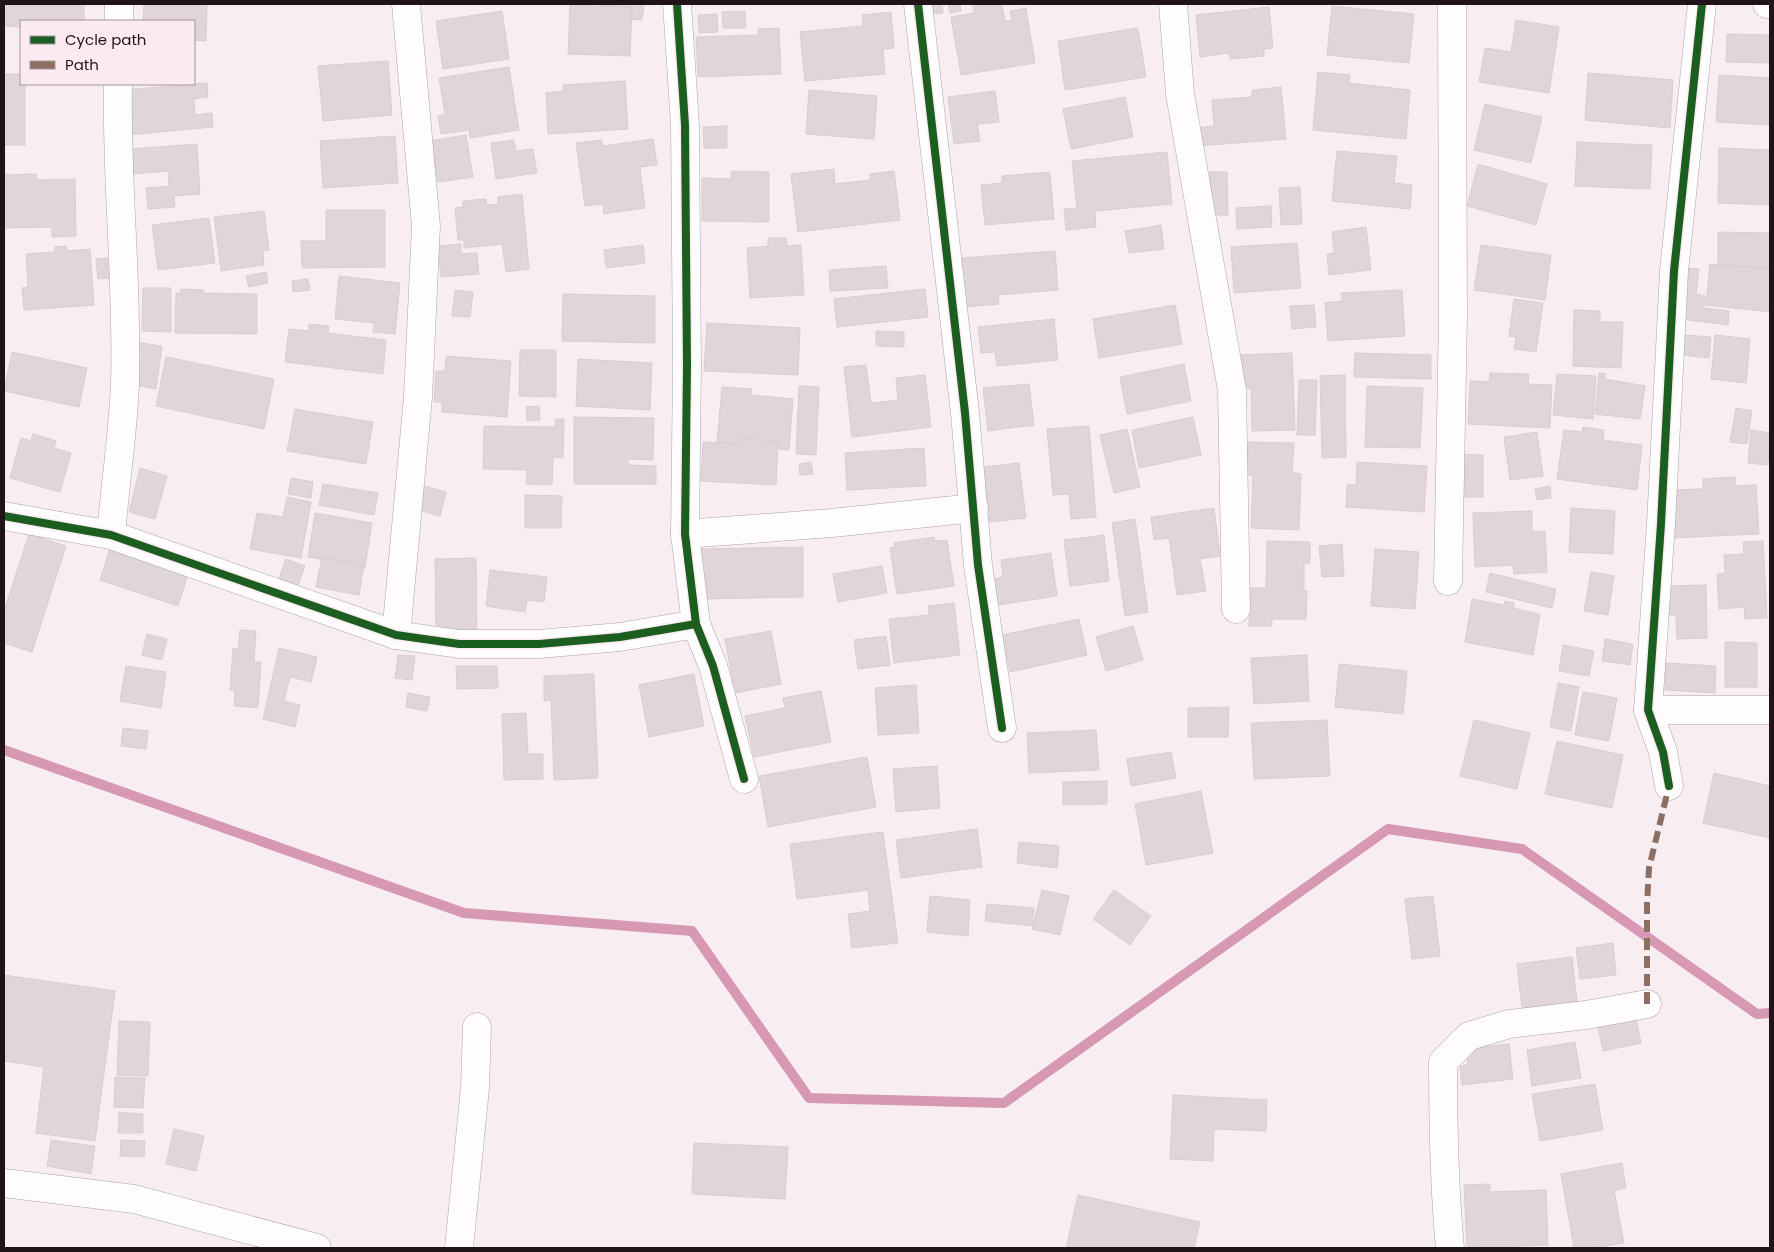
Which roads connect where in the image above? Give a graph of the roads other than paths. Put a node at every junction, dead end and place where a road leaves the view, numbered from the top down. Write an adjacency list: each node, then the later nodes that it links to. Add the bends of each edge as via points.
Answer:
1 (119, 4): 8 (street)
2 (406, 4): 17 (street, via 426,226 418,398)
3 (677, 4): 12 (street, via 685,125)
4 (918, 4): 10 (street)
5 (1173, 4): 15 (street, via 1180,94 1232,390)
6 (1452, 4): 14 (street, via 1453,315)
7 (1702, 4): 18 (street, via 1674,271)
8 (118, 20)
9 (118, 85): 13 (street, via 125,270 125,385)
10 (974, 508): 12 (street); 20 (street, via 978,566)
11 (4, 516): 13 (street)
12 (685, 534): 16 (street)
13 (111, 535): 17 (street)
14 (1448, 580)
15 (1236, 609)
16 (696, 624): 17 (street, via 620,637 538,644 459,644); 21 (street, via 714,666)
17 (396, 635)
18 (1648, 710): 19 (street); 22 (street, via 1663,752)
19 (1770, 710)
20 (1002, 728)
21 (744, 779)
22 (1669, 786)
23 (1647, 1004): 28 (street, via 1509,1024 1469,1036 1443,1062 1444,1188)
24 (477, 1027): 27 (street, via 476,1088)
25 (4, 1183): 26 (street, via 134,1199)
26 (317, 1248)
27 (459, 1248)
28 (1450, 1248)

